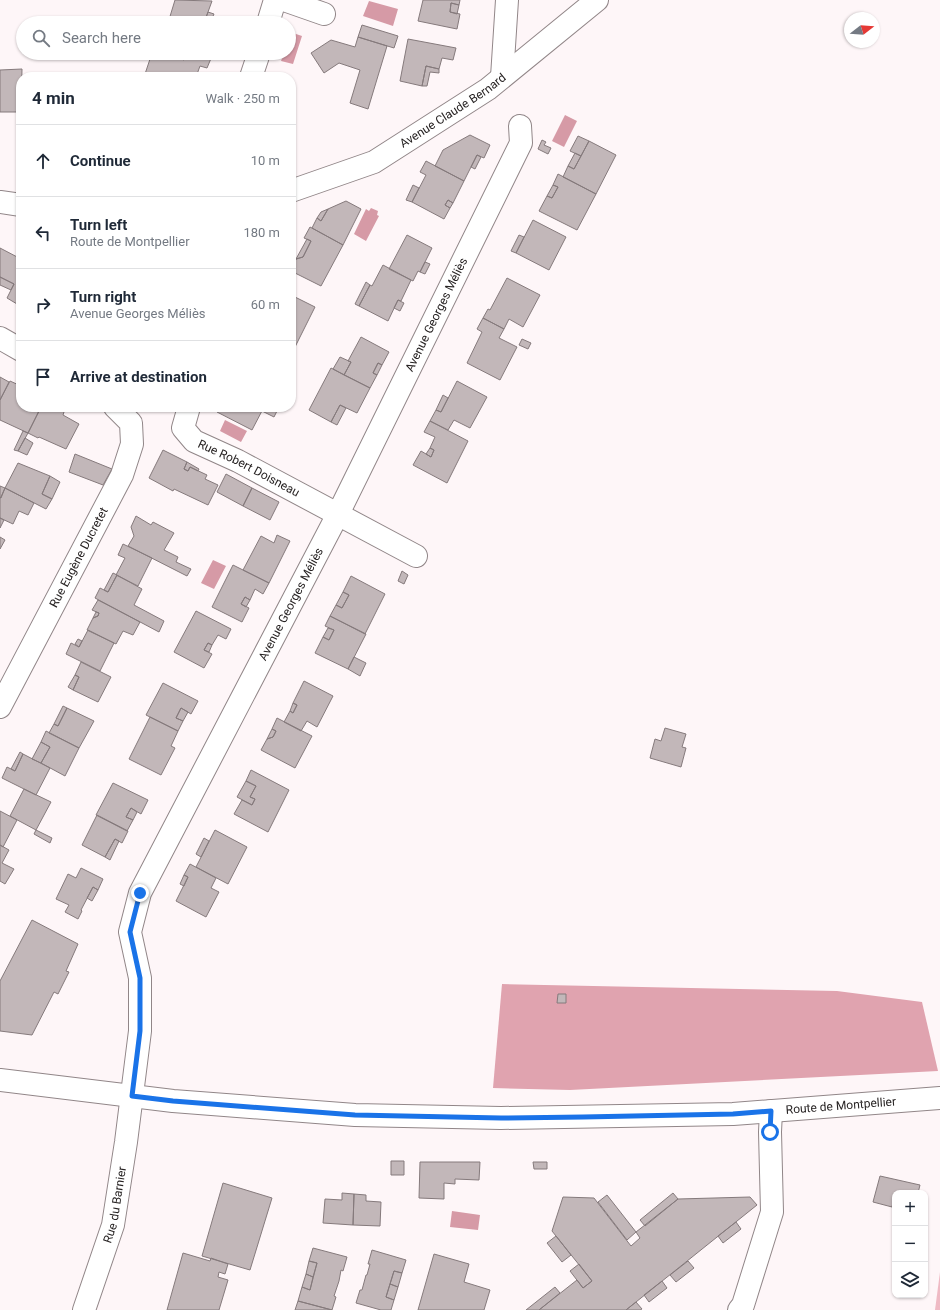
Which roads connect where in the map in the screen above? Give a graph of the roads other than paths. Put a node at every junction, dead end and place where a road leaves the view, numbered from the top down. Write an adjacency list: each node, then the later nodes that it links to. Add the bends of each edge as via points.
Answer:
1 (275, 0): 6 (street)
2 (284, 0): 5 (street)
3 (507, 0): 9 (street)
4 (597, 0): 9 (street, Avenue Claude Bernard)
5 (324, 14)
6 (270, 16)
7 (257, 60): 8 (street)
8 (253, 72)
9 (502, 77): 11 (street, Avenue Claude Bernard, via 488,89 374,162)
10 (520, 126): 18 (street, Avenue Georges Méliès, via 521,143)
11 (296, 192)
12 (0, 202): 13 (street)
13 (16, 204)
14 (0, 338): 15 (street)
15 (16, 347)
16 (120, 412): 20 (street, Rue Eugène Ducretet, via 131,423 132,444 122,476)
17 (188, 412): 18 (street, Rue Robert Doisneau, via 183,428 194,441 238,461)
18 (338, 514): 19 (street); 22 (street, Avenue Georges Méliès, via 140,893 130,932 140,978 140,1031)
19 (416, 556)
20 (0, 707)
21 (0, 1080): 22 (street, Route de Montpellier)
22 (132, 1096): 24 (street, Route de Montpellier, via 355,1115 501,1118 733,1114); 25 (street, Rue du Barnier, via 112,1225)
23 (940, 1098): 24 (street, Route de Montpellier)
24 (771, 1111): 26 (street, via 772,1212)
25 (84, 1310)
26 (740, 1310)

